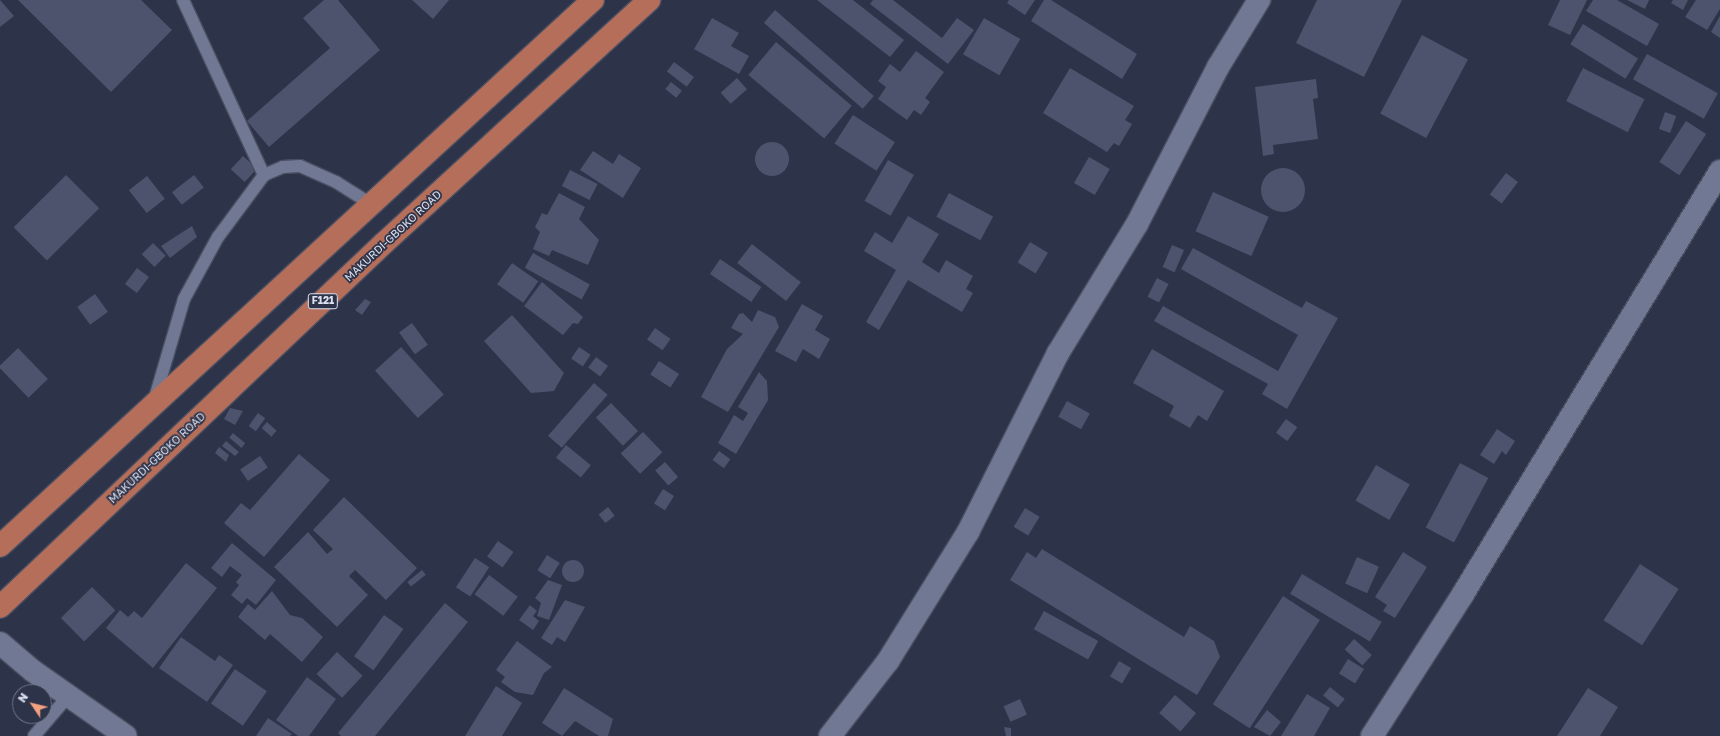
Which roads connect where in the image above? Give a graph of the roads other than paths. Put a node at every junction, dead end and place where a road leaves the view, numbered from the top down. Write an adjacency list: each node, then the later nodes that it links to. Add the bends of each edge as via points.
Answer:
1 (183, 0): 6 (lane)
2 (593, 0): 7 (main road)
3 (649, 0): 10 (main road, MAKURDI-GBOKO ROAD / F121, via 379,248)
4 (1259, 0): 15 (street, via 1218,67 1137,224 1058,353 968,532 888,661)
5 (1720, 171): 16 (street, via 1463,594)
6 (264, 175): 7 (lane, via 283,167 300,166 336,182); 8 (lane, via 218,237 184,299)
7 (371, 204): 8 (main road)
8 (154, 403): 9 (main road)
9 (0, 546)
10 (0, 607)
11 (0, 643): 12 (street, via 33,671)
12 (70, 694): 13 (lane); 14 (street)
13 (34, 736)
14 (126, 736)
15 (830, 736)
16 (1372, 736)

